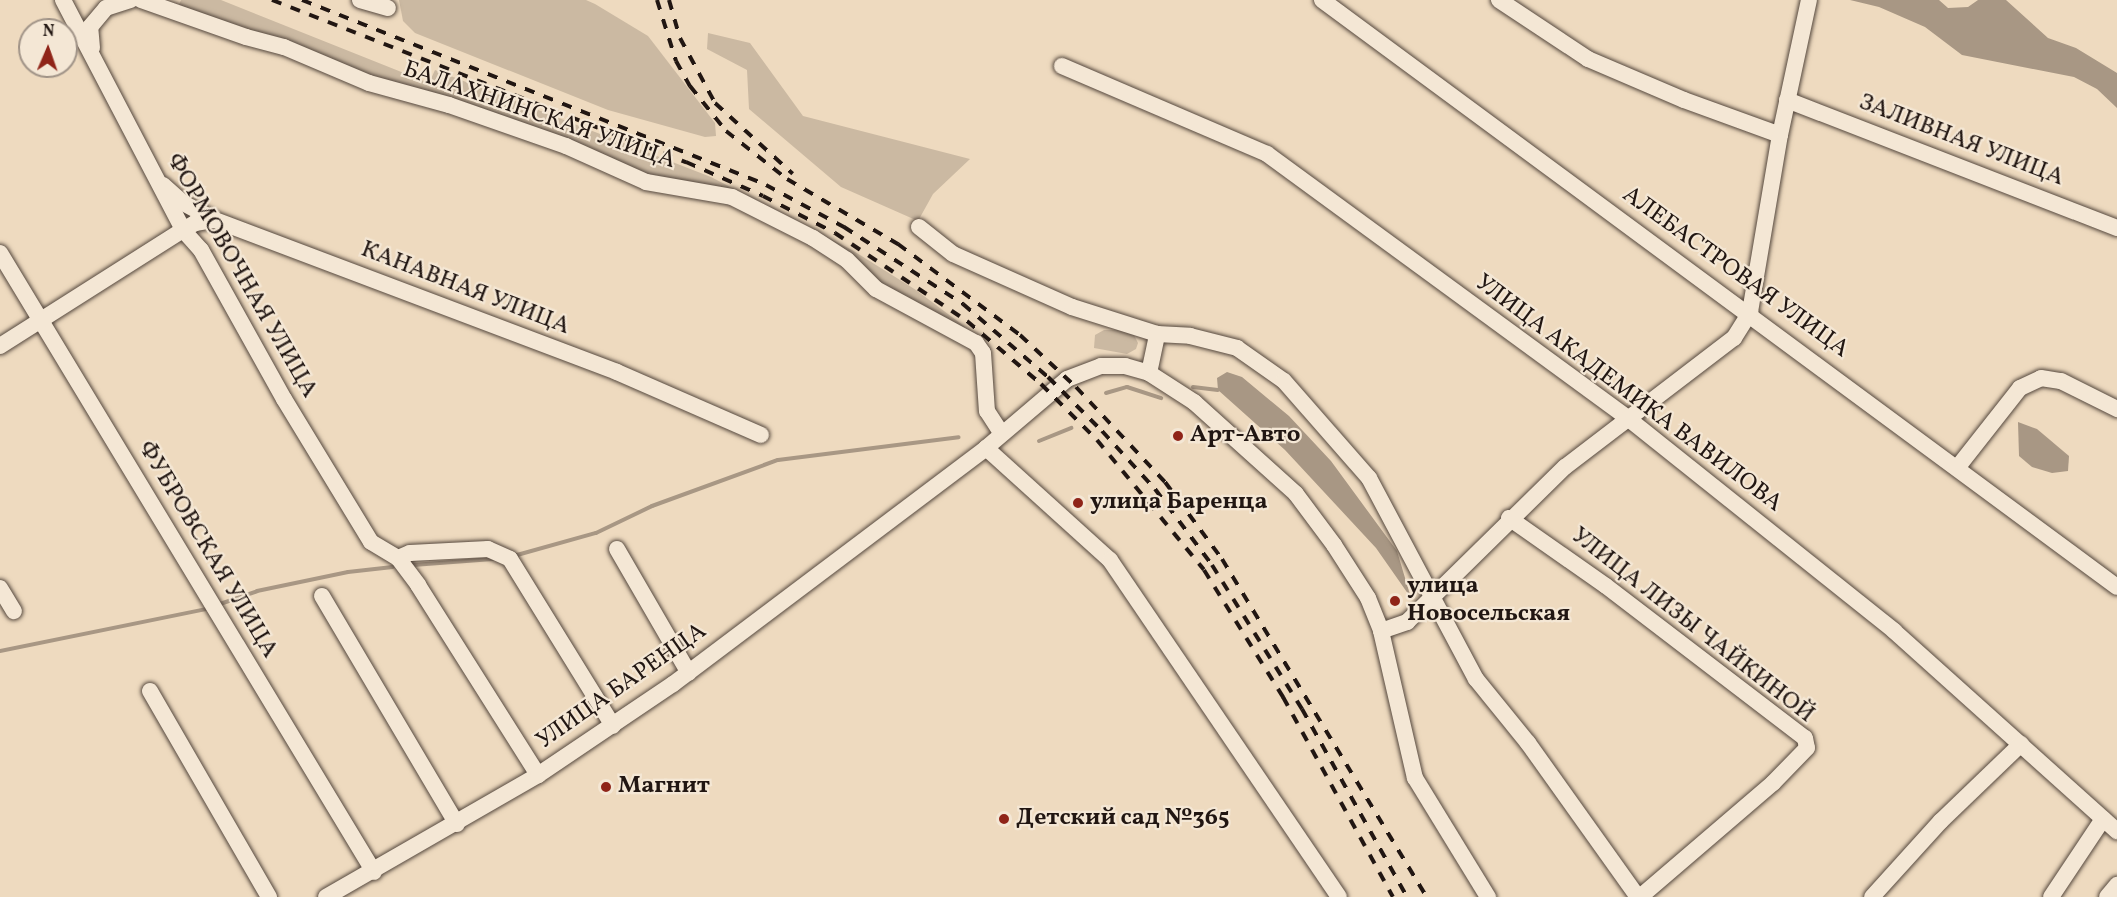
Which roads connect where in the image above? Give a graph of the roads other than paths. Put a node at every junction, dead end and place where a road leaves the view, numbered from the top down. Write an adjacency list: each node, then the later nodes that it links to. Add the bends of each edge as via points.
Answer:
1 (63, 0): 9 (street, ФОРМОВОЧНАЯ УЛИЦА)
2 (132, 0): 9 (street, via 106,8 90,27)
3 (141, 0): 26 (street, БАЛАХНИНСКАЯ УЛИЦА, via 284,47 369,83 449,105 566,146 646,182 732,197 813,238 847,260 876,289 976,344 982,353 987,411)
4 (360, 0): 8 (street)
5 (1322, 0): 19 (street, АЛЕБАСТРОВАЯ УЛИЦА)
6 (1499, 0): 12 (street, via 1588,58 1684,100)
7 (1809, 0): 11 (street)
8 (388, 8)
9 (92, 52): 13 (street, ФОРМОВОЧНАЯ УЛИЦА)
10 (1062, 66): 25 (street, УЛИЦА АКАДЕМИКА ВАВИЛОВА, via 1268,154)
11 (1787, 100): 12 (street); 16 (street, ЗАЛИВНАЯ УЛИЦА)
12 (1780, 135): 19 (street)
13 (157, 180): 14 (street, КАНАВНАЯ УЛИЦА, via 183,202); 17 (street, ФОРМОВОЧНАЯ УЛИЦА)
14 (215, 220): 17 (street, via 195,223); 27 (street, КАНАВНАЯ УЛИЦА, via 617,372)
15 (919, 227): 21 (street, via 953,254 1072,307)
16 (2117, 228)
17 (183, 230): 20 (street); 32 (street, ФОРМОВОЧНАЯ УЛИЦА, via 201,250 284,399 371,542)
18 (0, 253): 20 (street, ФУБРОВСКАЯ УЛИЦА)
19 (1749, 312): 25 (street, via 1734,338); 29 (street, АЛЕБАСТРОВАЯ УЛИЦА)
20 (42, 320): 22 (street); 47 (street, ФУБРОВСКАЯ УЛИЦА)
21 (1157, 334): 23 (street); 36 (street, via 1190,336 1237,348 1284,381 1369,478)
22 (0, 346)
23 (1149, 373): 26 (street, УЛИЦА БАРЕНЦА, via 1125,366 1083,371 1063,382); 38 (street, via 1194,402 1296,494 1368,598)
24 (2117, 409): 29 (street, via 2061,381 2041,378 2020,388)
25 (1630, 420): 30 (street, via 1565,467); 42 (street, УЛИЦА АКАДЕМИКА ВАВИЛОВА, via 1894,631)
26 (1002, 434): 28 (street, УЛИЦА БАРЕНЦА)
27 (761, 435)
28 (986, 448): 39 (street, УЛИЦА БАРЕНЦА); 51 (street, via 1110,560)
29 (1957, 468): 33 (street, АЛЕБАСТРОВАЯ УЛИЦА)
30 (1509, 518): 36 (street); 53 (street, УЛИЦА ЛИЗЫ ЧАЙКИНОЙ, via 1606,586 1805,738 1807,748 1773,783)
31 (617, 549): 39 (street)
32 (398, 558): 41 (street, via 410,553 488,549 510,559); 43 (street, ФОРМОВОЧНАЯ УЛИЦА)
33 (2117, 587)
34 (0, 588): 37 (street)
35 (322, 596): 45 (street)
36 (1434, 596): 38 (street, via 1407,622); 53 (street, via 1476,679 1528,743)
37 (14, 611)
38 (1381, 631): 52 (street, via 1415,778)
39 (689, 673): 41 (street, УЛИЦА БАРЕНЦА)
40 (150, 691): 49 (street)
41 (613, 726): 43 (street, УЛИЦА БАРЕНЦА)
42 (2022, 744): 44 (street, УЛИЦА АКАДЕМИКА ВАВИЛОВА); 54 (street, via 1941,821)
43 (538, 775): 45 (street, УЛИЦА БАРЕНЦА)
44 (2103, 819): 46 (street, УЛИЦА АКАДЕМИКА ВАВИЛОВА); 55 (street)
45 (457, 824): 47 (street, УЛИЦА БАРЕНЦА)
46 (2117, 831)
47 (374, 872): 50 (street, УЛИЦА БАРЕНЦА)
48 (2117, 885): 56 (street)
49 (269, 897)
50 (326, 897)
51 (1339, 897)
52 (1488, 897)
53 (1639, 897)
54 (1872, 897)
55 (2051, 897)
56 (2107, 897)

